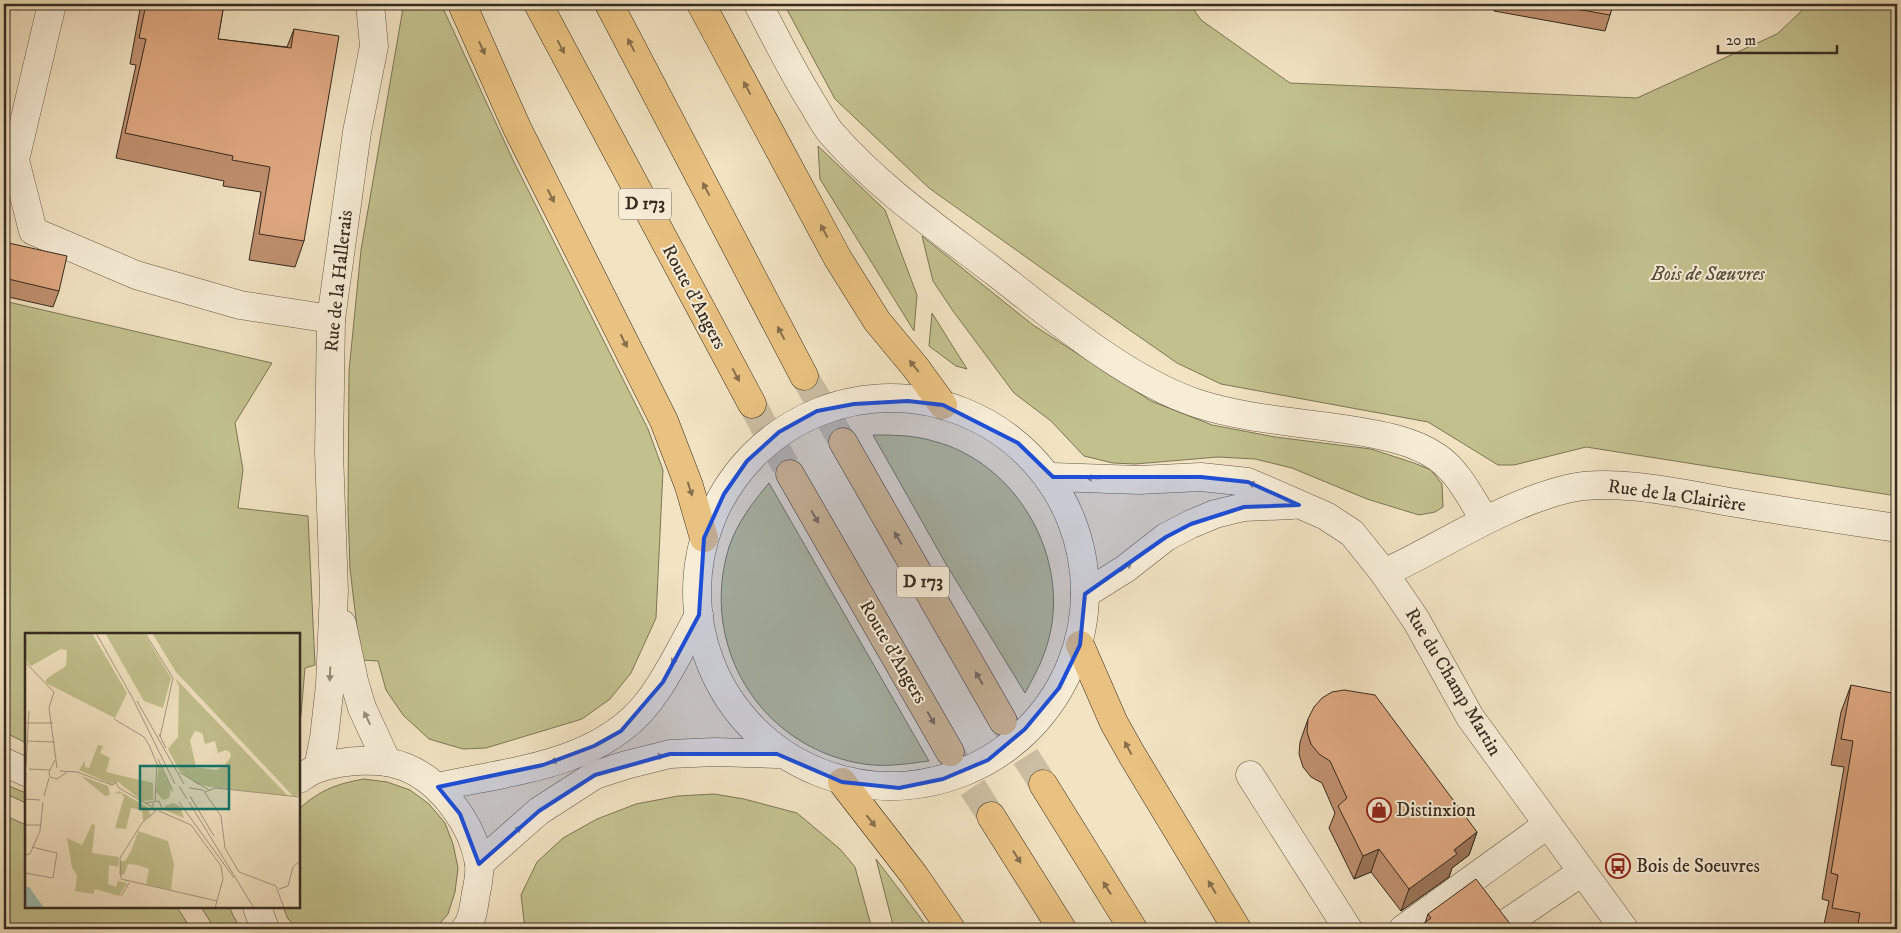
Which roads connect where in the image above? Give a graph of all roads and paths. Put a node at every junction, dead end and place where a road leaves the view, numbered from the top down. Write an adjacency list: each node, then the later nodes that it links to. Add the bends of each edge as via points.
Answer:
1 (52, 4): 8 (street, via 15,160 33,231 136,275 240,305)
2 (370, 4): 8 (street, Rue de la Hallerais, via 374,46 357,132)
3 (462, 4): 18 (highway, one-way to 18, via 517,128 664,421 689,486)
4 (538, 4): 10 (highway, Route d'Angers / D 173, one-way to 10)
5 (609, 4): 9 (highway, one-way to 5)
6 (701, 4): 11 (highway, one-way to 6, via 878,321 837,257)
7 (758, 4): 16 (street, via 800,84 830,132 859,163 918,214 1066,327 1144,379 1196,403 1224,411 1378,434 1411,444 1437,457 1456,475)
8 (331, 319): 20 (street, Rue de la Hallerais, via 329,452)
9 (804, 376)
10 (752, 404)
11 (943, 405): 14 (street, via 988,424 1018,443); 18 (street, via 908,401 854,404 817,411 779,432 747,461 724,494)
12 (843, 442): 24 (highway, D 173, one-way to 12)
13 (790, 474): 25 (highway, Route d'Angers, one-way to 25)
14 (1053, 477): 15 (street, Rue du Champ Martin, one-way to 14, via 1248,482 1201,477 1139,480); 21 (street, via 1076,525 1084,561)
15 (1299, 505): 19 (street, Rue du Champ Martin, via 1326,516 1352,533); 21 (street, Rue du Champ Martin, one-way to 15, via 1166,537 1207,517 1244,507)
16 (1485, 520): 17 (street, Rue de la Clairière, via 1527,501 1568,488 1604,485 1653,489); 19 (street, Rue de la Clairière)
17 (1897, 528)
18 (704, 538): 22 (street, via 698,580)
19 (1384, 573): 36 (street, Rue du Champ Martin, via 1416,620 1470,717)
20 (334, 591): 28 (street, Rue de la Hallerais, one-way to 20, via 362,708); 30 (street, Rue de la Hallerais, one-way to 30, via 324,738)
21 (1085, 594): 23 (street)
22 (699, 615): 26 (street, via 724,691 746,723); 34 (street, one-way to 34, via 648,703 621,731 594,746 543,765)
23 (1080, 645): 32 (street, via 1059,688 1025,729 988,760 943,779 899,788); 46 (highway, one-way to 23, via 1114,723)
24 (1003, 721)
25 (950, 752)
26 (777, 754): 32 (street); 37 (street, one-way to 26, via 539,811 595,775 670,754)
27 (4, 762): 29 (street)
28 (387, 762): 30 (street, via 350,761); 34 (street, via 406,767)
29 (25, 772)
30 (308, 773)
31 (1250, 775): 47 (street)
32 (842, 782): 43 (highway, one-way to 43)
33 (1043, 784): 45 (highway, one-way to 33)
34 (438, 787): 37 (street, via 460,814)
35 (991, 816): 44 (highway, one-way to 44)
36 (1547, 824): 38 (street, Rue du Champ Martin); 48 (street)
37 (479, 864): 41 (street)
38 (1582, 872): 40 (street); 49 (street, Rue du Champ Martin)
39 (257, 908): 42 (street)
40 (1504, 927)
41 (468, 928)
42 (265, 929)
43 (951, 929)
44 (1062, 929)
45 (1133, 929)
46 (1237, 929)
47 (1348, 929)
48 (1403, 929)
49 (1624, 929)

